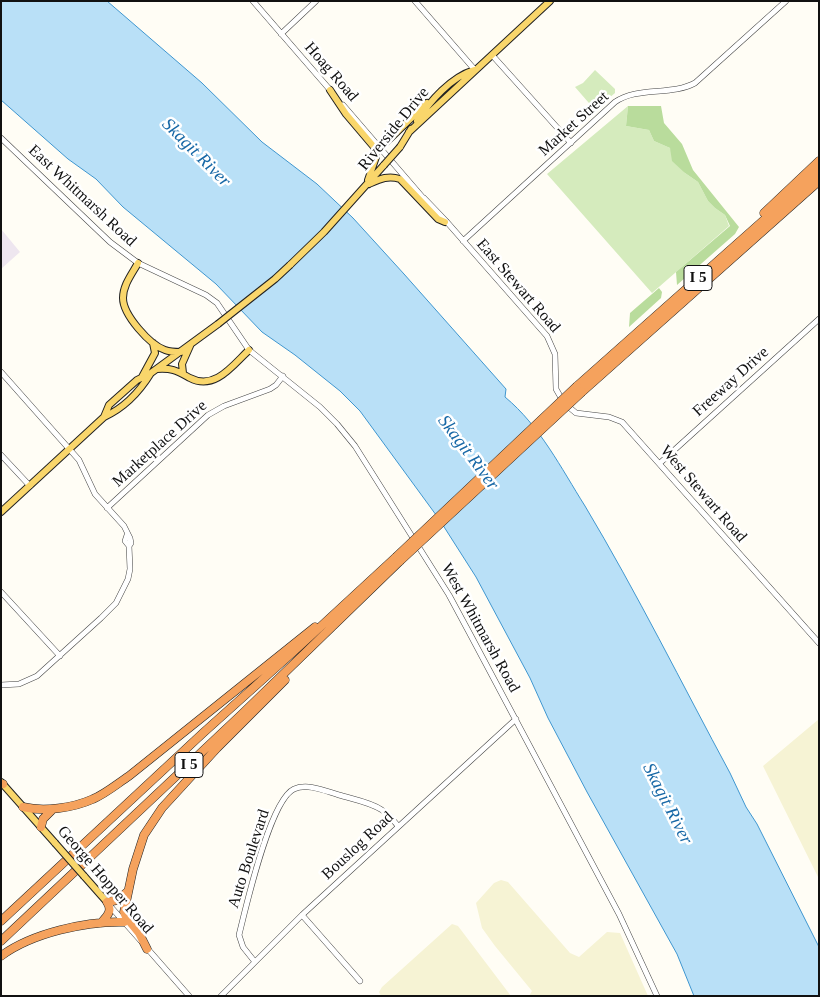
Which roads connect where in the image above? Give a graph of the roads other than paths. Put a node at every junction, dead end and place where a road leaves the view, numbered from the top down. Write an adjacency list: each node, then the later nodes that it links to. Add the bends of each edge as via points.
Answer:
1 (253, 1): 6 (street, Hoag Road)
2 (316, 1): 6 (street)
3 (415, 1): 8 (street)
4 (550, 1): 7 (main road, Riverside Drive)
5 (783, 2): 13 (street, Market Street, via 695,83 678,90 624,96)
6 (280, 34): 9 (street, Hoag Road)
7 (492, 55): 8 (main road, Riverside Drive); 13 (street)
8 (476, 70): 10 (main road, Riverside Drive, via 464,73); 11 (main road)
9 (330, 90): 14 (street, Hoag Road); 19 (main road, via 374,147 376,157)
10 (442, 92): 11 (main road, Riverside Drive); 14 (main road, via 420,108)
11 (409, 132): 19 (main road, Riverside Drive, bridge, via 400,147)
12 (1, 138): 24 (street, East Whitmarsh Road, via 110,242)
13 (571, 142): 23 (street, Market Street)
14 (380, 148): 15 (street, Hoag Road)
15 (391, 160): 22 (street, East Stewart Road)
16 (819, 161): 25 (highway, via 741,234)
17 (819, 171): 25 (highway, I 5)
18 (819, 181): 21 (highway, I 5)
19 (365, 185): 22 (main road, via 382,178 400,179); 29 (main road, Riverside Drive, bridge, via 290,265)
20 (819, 187): 21 (highway)
21 (779, 216): 37 (highway, I 5)
22 (447, 224): 23 (street, East Stewart Road)
23 (463, 241): 38 (street, East Stewart Road, via 547,336 556,354 556,389)
24 (138, 263): 26 (street, East Whitmarsh Road, via 206,295); 28 (main road, via 127,283 123,301 129,317)
25 (712, 266): 37 (highway, I 5)
26 (225, 314): 30 (street, West Whitmarsh Road)
27 (819, 319): 42 (street, Freeway Drive)
28 (153, 343): 31 (main road, via 166,351); 36 (main road, via 155,352)
29 (190, 345): 31 (main road, Riverside Drive); 34 (main road, via 182,364)
30 (249, 350): 34 (main road, via 223,375 213,380 198,381); 35 (street, West Whitmarsh Road)
31 (181, 352): 32 (main road, Riverside Drive)
32 (154, 371): 34 (main road, via 167,368); 36 (main road); 39 (main road, via 143,387 116,411)
33 (1, 372): 40 (street)
34 (183, 373)
35 (283, 376): 44 (street, Marketplace Drive, via 270,390 208,415); 53 (street, West Whitmarsh Road, via 337,424 355,446 449,595)
36 (142, 378): 39 (main road, via 109,405)
37 (580, 389): 46 (highway, I 5, bridge)
38 (564, 403): 42 (street, West Stewart Road, via 576,413 622,422)
39 (104, 417): 40 (main road)
40 (69, 448): 43 (main road); 44 (street, via 95,494)
41 (1, 455): 43 (street)
42 (660, 464): 50 (street, West Stewart Road)
43 (30, 486): 45 (main road)
44 (107, 508): 51 (street, via 124,526 130,538 128,579 122,594 101,618)
45 (1, 512)
46 (398, 559): 47 (highway, I 5); 49 (highway, I 5)
47 (374, 586): 59 (highway, via 162,808 144,835); 65 (highway, I 5)
48 (1, 592): 51 (street)
49 (342, 607): 56 (highway, via 123,780 93,799); 62 (highway, I 5)
50 (819, 642)
51 (60, 656): 52 (street, via 32,679)
52 (1, 685)
53 (516, 719): 57 (street, Bouslog Road); 72 (street, West Whitmarsh Road, via 619,914)
54 (2, 783): 55 (main road, George Hopper Road)
55 (24, 807): 56 (highway); 58 (main road, George Hopper Road)
56 (54, 808): 58 (highway, via 43,819)
57 (398, 826): 61 (street, Bouslog Road); 68 (street, Auto Boulevard, via 381,809 316,788 292,790 280,806 267,836 240,935)
58 (41, 827): 60 (main road, George Hopper Road, bridge)
59 (128, 892): 60 (highway, via 118,900); 66 (highway, via 125,914)
60 (107, 902): 63 (highway, via 109,912); 64 (street, George Hopper Road)
61 (302, 915): 68 (street, Bouslog Road); 69 (street)
62 (1, 921)
63 (101, 922): 64 (highway); 67 (highway, via 52,932)
64 (124, 922): 66 (street, George Hopper Road)
65 (1, 941)
66 (147, 949): 70 (street, George Hopper Road)
67 (1, 956)
68 (255, 962): 71 (street, Bouslog Road)
69 (360, 981)
70 (189, 996)
71 (221, 996)
72 (657, 996)

